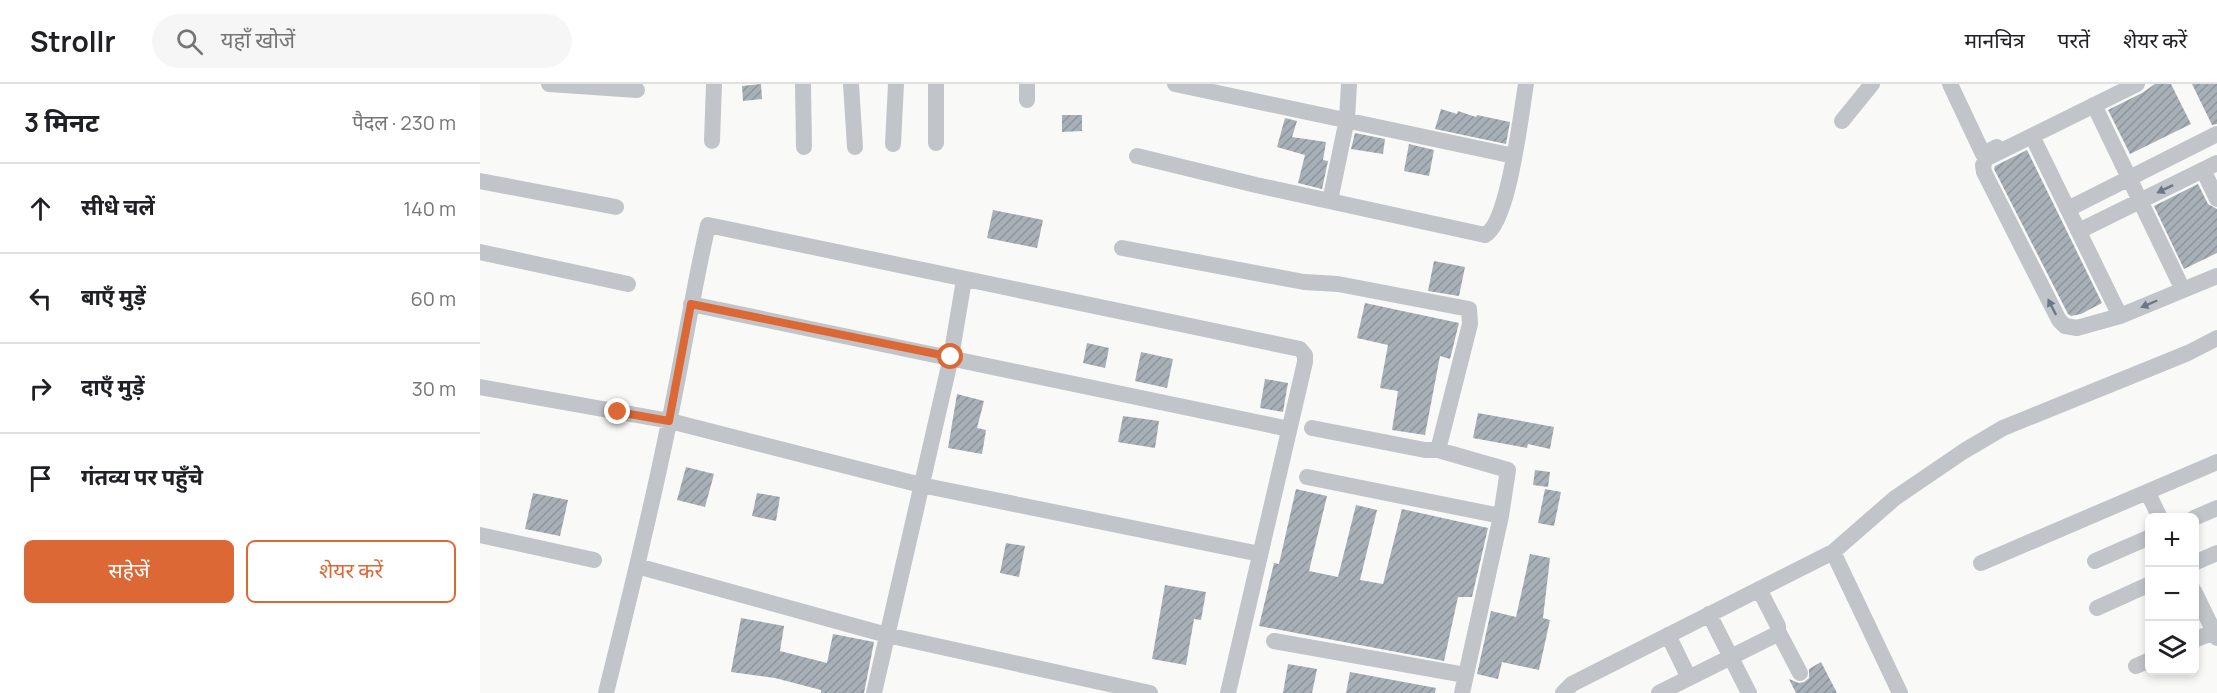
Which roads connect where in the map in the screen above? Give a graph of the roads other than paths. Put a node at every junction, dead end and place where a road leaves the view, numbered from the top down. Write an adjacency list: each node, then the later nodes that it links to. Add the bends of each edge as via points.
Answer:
1 (549, 84): 14 (street)
2 (714, 84): 20 (street)
3 (803, 84): 23 (street)
4 (851, 84): 24 (street)
5 (896, 84): 22 (street)
6 (936, 84): 21 (street)
7 (1175, 84): 16 (street)
8 (1350, 84): 16 (street)
9 (1526, 84): 26 (street)
10 (1872, 84): 17 (street)
11 (1950, 84): 12 (street, via 1983,154)
12 (2122, 84)
13 (2137, 84): 15 (street)
14 (637, 90)
15 (2094, 105): 19 (street); 28 (street)
16 (1347, 119): 26 (street); 31 (street)
17 (1842, 121)
18 (2217, 134): 28 (street)
19 (2032, 136): 34 (street); 43 (street, one-way to 19, via 2077,328 2065,326 2059,320 1984,172 1987,158)
20 (712, 141)
21 (936, 143)
22 (893, 144)
23 (804, 147)
24 (855, 147)
25 (1137, 156): 31 (street)
26 (1514, 156): 31 (street, via 1497,221 1485,235)
27 (2210, 167): 30 (street); 32 (street, one-way to 32)
28 (2129, 179): 32 (street); 34 (street)
29 (480, 181): 33 (street)
30 (2217, 199)
31 (1330, 201)
32 (2139, 202): 35 (street); 41 (street)
33 (615, 207)
34 (2068, 209): 35 (street)
35 (2079, 231): 43 (street)
36 (1122, 248): 50 (street, via 1469,309 1470,324)
37 (480, 252): 40 (street)
38 (2217, 276): 41 (street)
39 (964, 280): 42 (street, via 708,225); 45 (street); 48 (street, via 1300,349 1305,362)
40 (628, 284)
41 (2183, 290): 43 (street, one-way to 43)
42 (691, 304): 45 (street); 47 (street)
43 (2120, 316)
44 (2217, 338): 61 (street, via 2003,428 1895,498)
45 (951, 357): 48 (street); 53 (street)
46 (480, 387): 47 (street)
47 (669, 421): 53 (street); 68 (street)
48 (1289, 429): 63 (street)
49 (1312, 429): 50 (street)
50 (1438, 450): 57 (street, via 1508,470)
51 (2217, 462): 54 (street)
52 (1307, 477): 57 (street)
53 (921, 485): 63 (street); 75 (street)
54 (2148, 493): 56 (street); 67 (street)
55 (2217, 508): 58 (street)
56 (2158, 513)
57 (1501, 516): 82 (street)
58 (2199, 516)
59 (480, 535): 64 (street)
60 (2145, 539): 65 (street)
61 (1833, 552): 70 (street); 92 (street)
62 (2217, 553): 66 (street)
63 (1260, 554): 87 (street)
64 (594, 560)
65 (2095, 561)
66 (2199, 562)
67 (1981, 563)
68 (637, 566): 75 (street); 84 (street)
69 (2145, 586): 72 (street)
70 (1759, 589): 73 (street); 74 (street)
71 (2199, 601): 77 (street)
72 (2097, 608)
73 (1709, 614): 76 (street); 80 (street)
74 (1778, 631): 80 (street); 81 (street)
75 (887, 635): 85 (street); 86 (street)
76 (1668, 635): 83 (street); 89 (street, via 1572,684)
77 (2216, 635): 78 (street)
78 (2199, 639)
79 (1274, 641): 82 (street)
80 (1731, 657): 83 (street); 91 (street)
81 (1800, 673)
82 (1465, 675): 88 (street)
83 (1689, 678): 90 (street)
84 (606, 693)
85 (874, 693)
86 (1150, 693)
87 (1228, 693)
88 (1462, 693)
89 (1563, 693)
90 (1659, 693)
91 (1749, 693)
92 (1900, 693)

